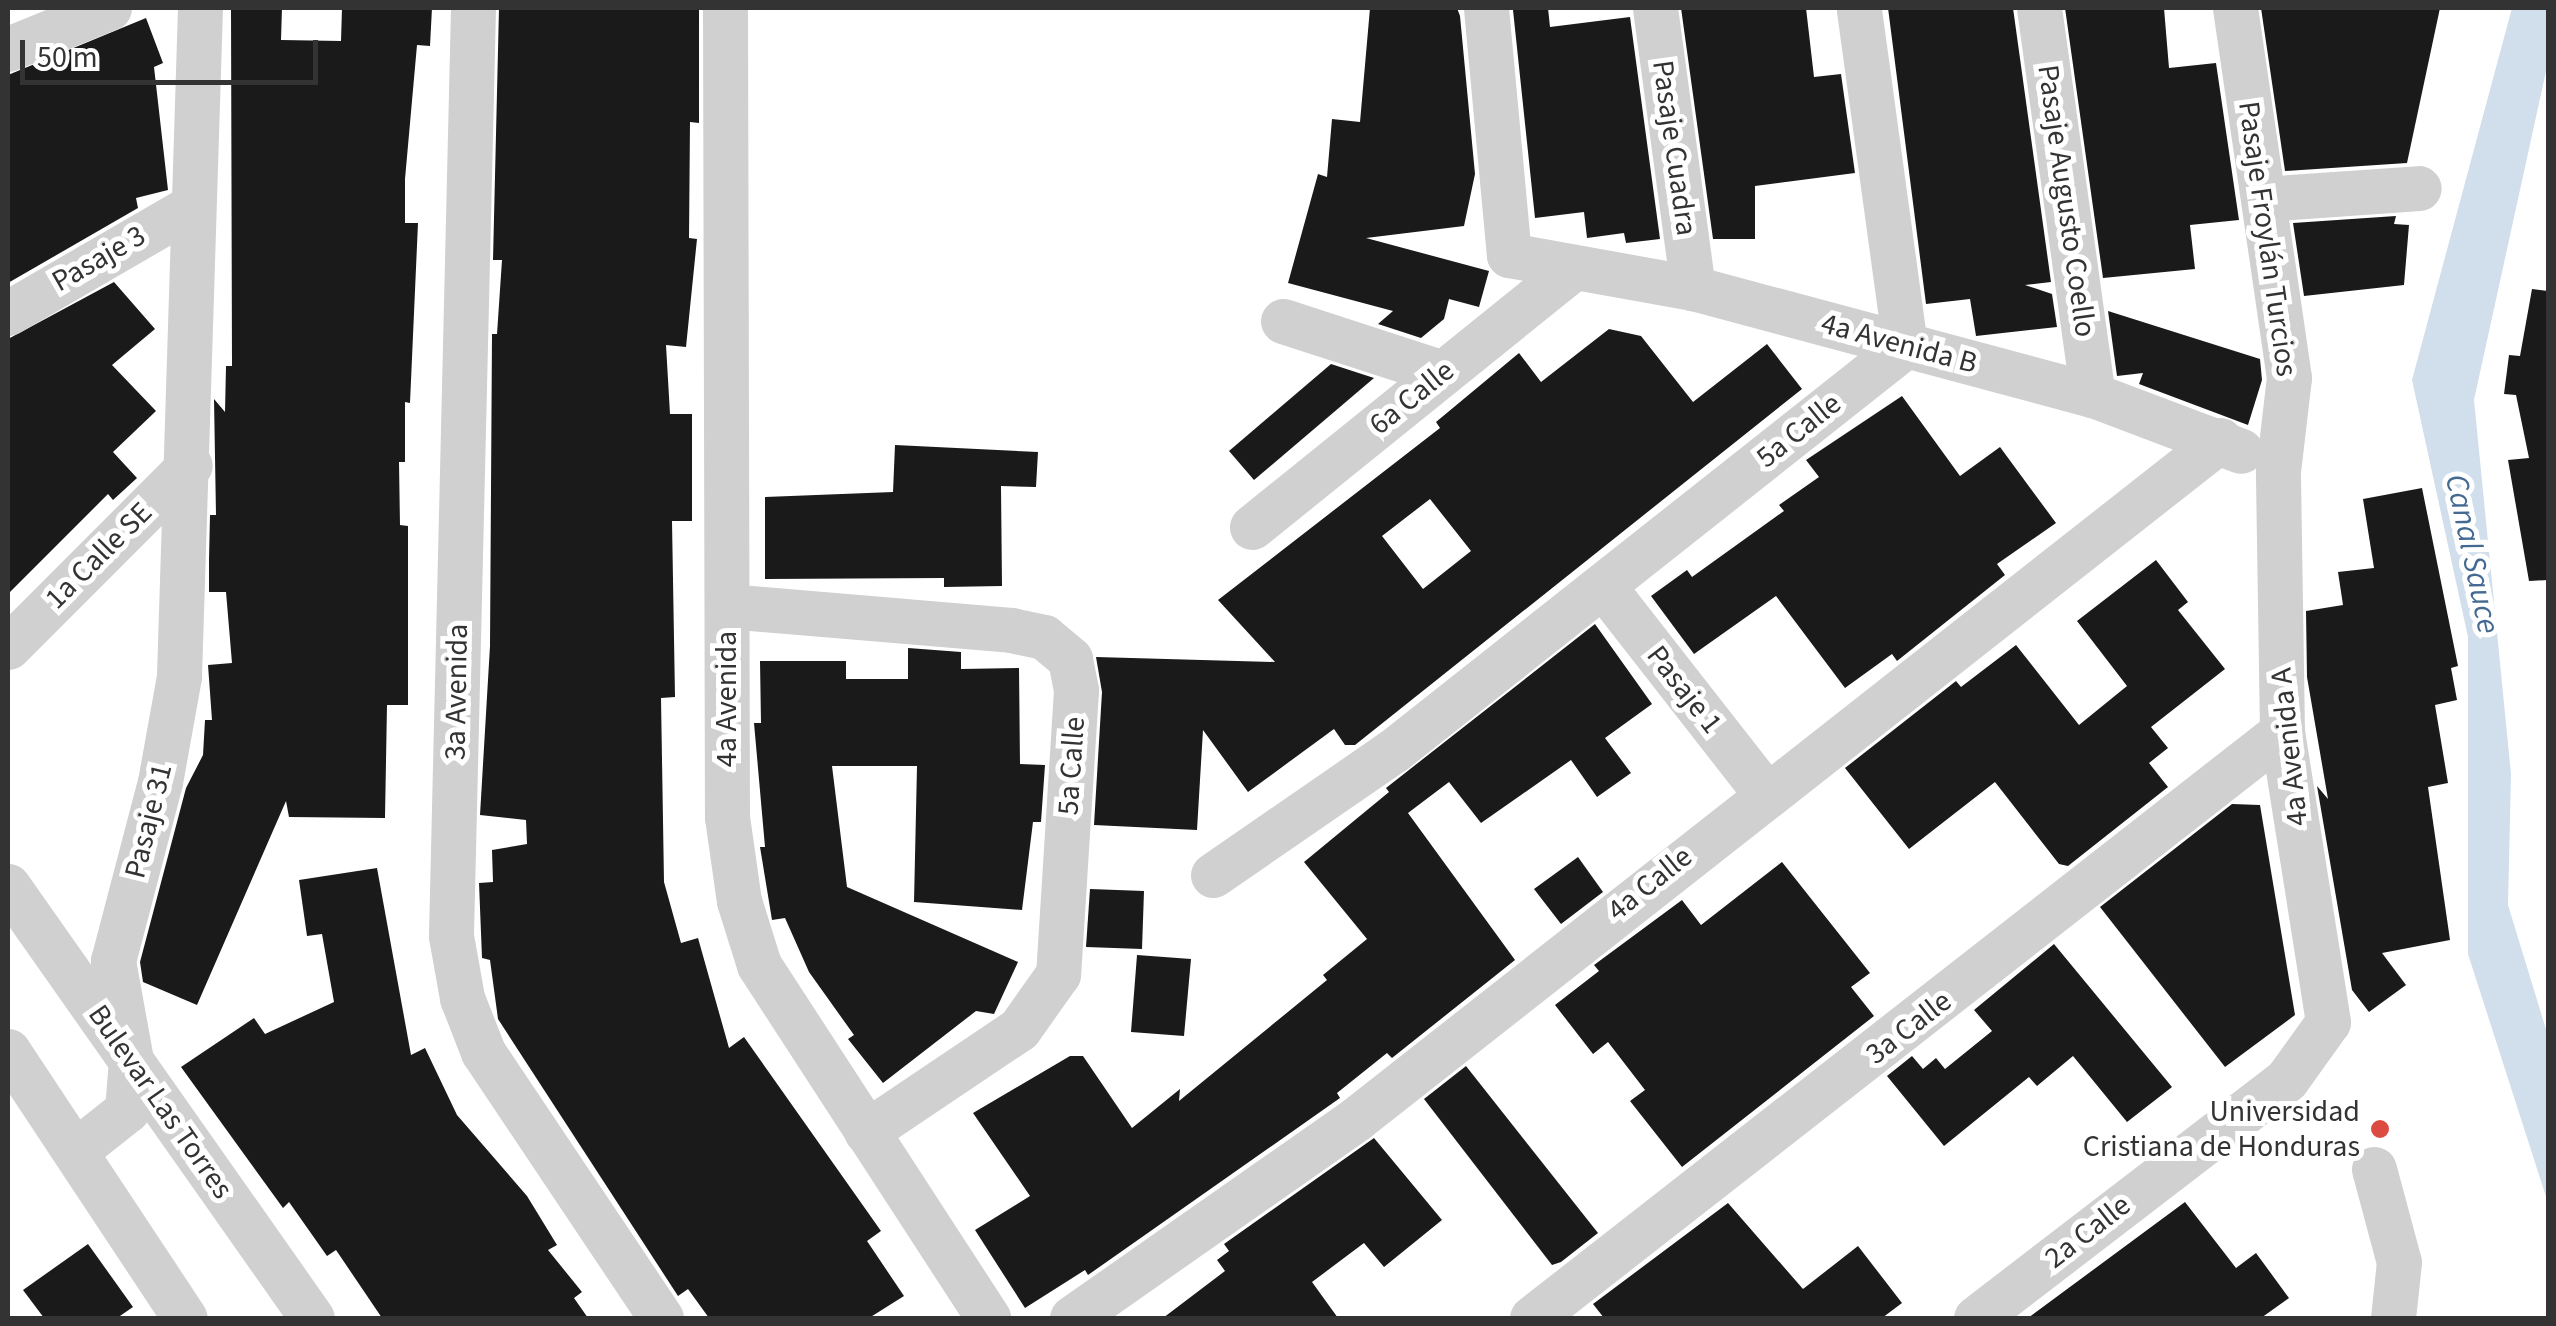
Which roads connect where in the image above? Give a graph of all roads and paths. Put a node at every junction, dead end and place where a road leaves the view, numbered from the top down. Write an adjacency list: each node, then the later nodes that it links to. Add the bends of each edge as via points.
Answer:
1 (109, 8): 10 (street)
2 (200, 8): 13 (street)
3 (473, 8): 41 (street, 3a Avenida, via 451,936 462,998 483,1052)
4 (725, 8): 26 (street, 4a Avenida)
5 (1486, 8): 14 (street, 4a Avenida B, via 1509,255)
6 (1655, 8): 15 (street, Pasaje Cuadra)
7 (1859, 8): 18 (street)
8 (2039, 8): 20 (street, Pasaje Augusto Coello)
9 (2235, 8): 12 (street, Pasaje Froylán Turcios)
10 (8, 50)
11 (2419, 188): 12 (street)
12 (2263, 199): 23 (street, Pasaje Froylán Turcios, via 2289,378)
13 (191, 207): 16 (street, Pasaje 3); 22 (street)
14 (1572, 269): 15 (street, 4a Avenida B); 19 (street, 6a Calle)
15 (1693, 288): 18 (street, 4a Avenida B)
16 (8, 313)
17 (1283, 321): 19 (street)
18 (1905, 346): 20 (street, 4a Avenida B); 25 (street, 5a Calle)
19 (1442, 374): 24 (street, 6a Calle)
20 (2093, 395): 21 (street, 4a Avenida B)
21 (2220, 440): 23 (street, 4a Avenida B); 29 (street, 4a Calle)
22 (190, 465): 27 (street, 1a Calle SE); 33 (street, Pasaje 31, via 179,676 160,782 113,961)
23 (2278, 471): 28 (street, 4a Avenida A)
24 (1252, 527)
25 (1604, 587): 29 (street, Pasaje 1); 30 (street, 5a Calle, via 1394,751)
26 (727, 606): 35 (street, 4a Avenida, via 727,818 738,901 759,965); 35 (street, 5a Calle, via 1010,630 1044,637 1070,659 1076,690 1058,974 1019,1029)
27 (8, 647)
28 (2282, 732): 32 (street, 4a Avenida A); 43 (street, 3a Calle)
29 (1764, 792): 42 (street, 4a Calle, via 1356,1119)
30 (1213, 875)
31 (8, 886): 33 (street, Bulevar Las Torres)
32 (2328, 1022): 44 (street, 2a Calle, via 2287,1079)
33 (131, 1060): 36 (street, Pasaje 31, via 127,1110); 40 (street, Bulevar Las Torres)
34 (10, 1061): 36 (street)
35 (866, 1132): 38 (street, 4a Avenida)
36 (78, 1149): 39 (street)
37 (2374, 1169): 45 (street, via 2399,1262)
38 (966, 1311)
39 (176, 1316)
40 (312, 1318)
41 (661, 1318)
42 (1072, 1318)
43 (1532, 1318)
44 (1976, 1318)
45 (2393, 1318)

